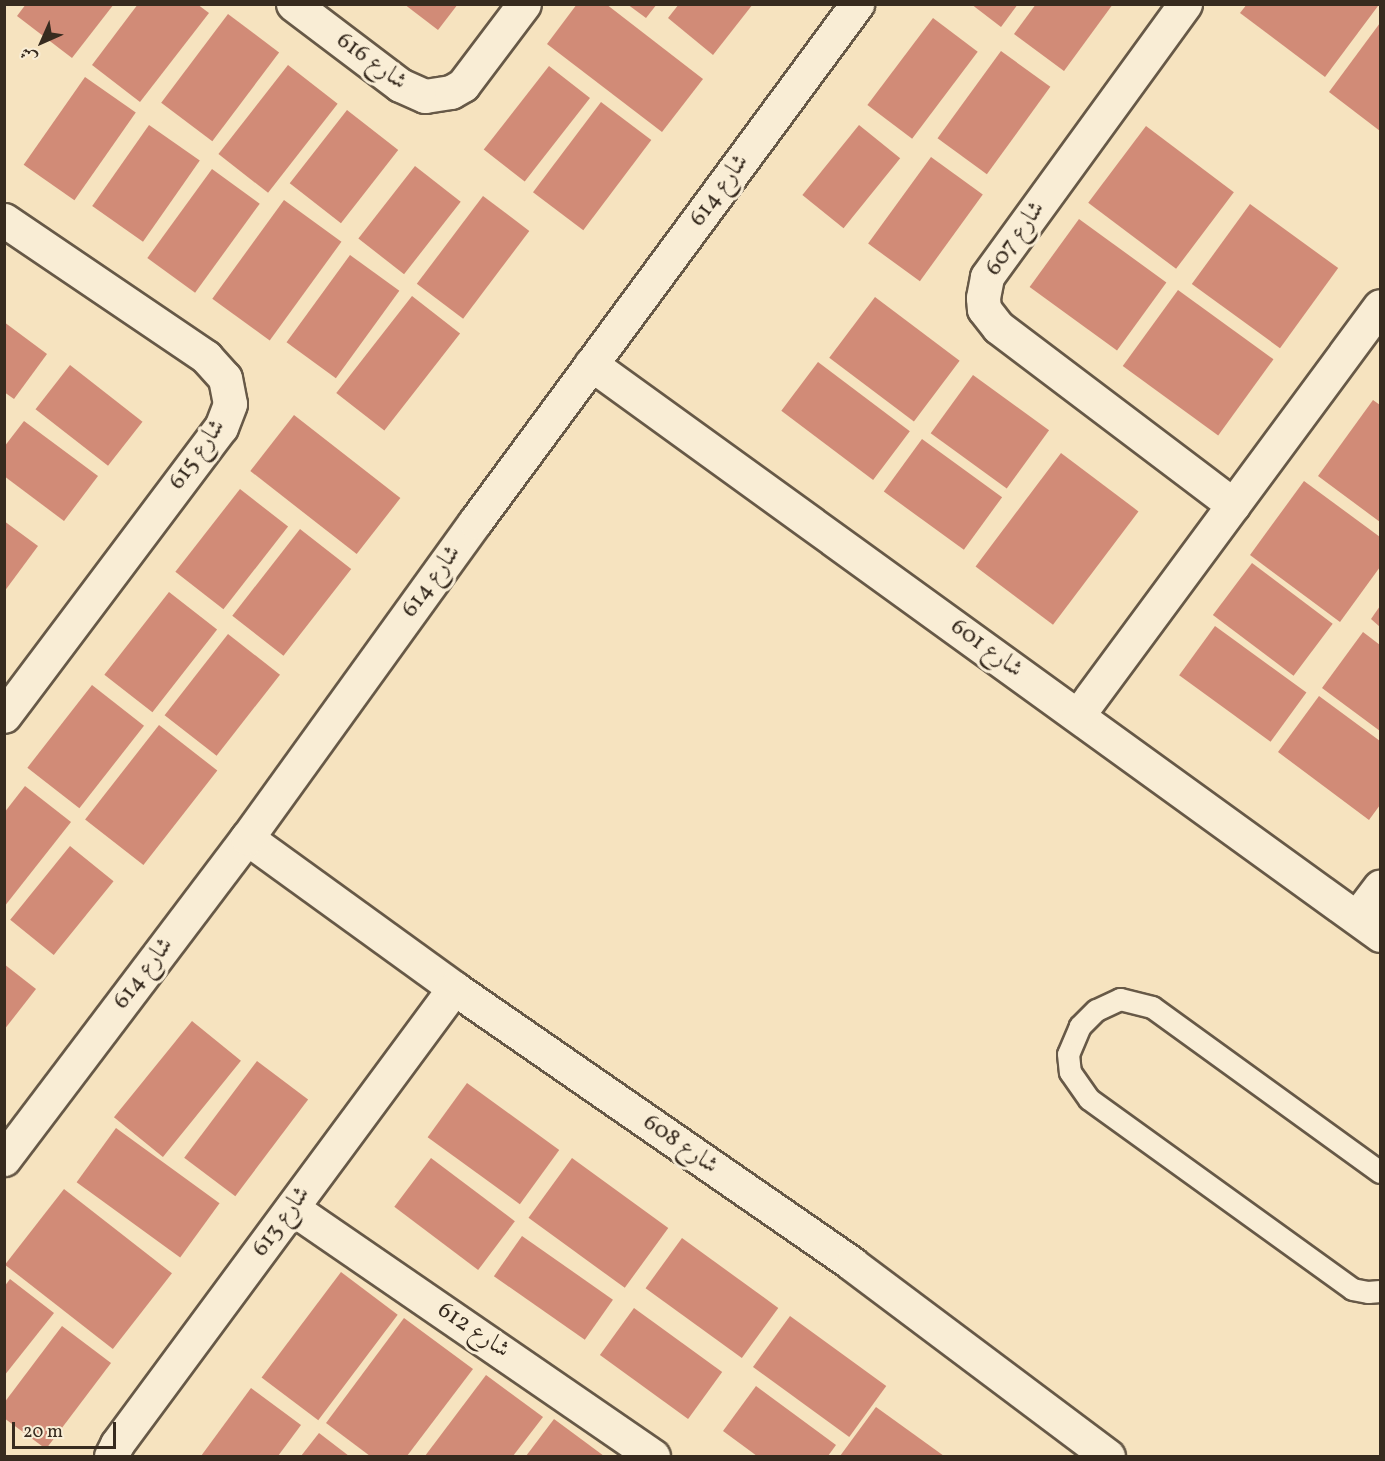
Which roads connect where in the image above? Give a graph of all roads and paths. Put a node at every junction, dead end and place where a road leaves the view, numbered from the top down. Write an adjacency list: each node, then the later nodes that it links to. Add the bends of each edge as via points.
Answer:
1 (293, 4): 2 (street, شارع 616, via 400,85 425,96 451,92 463,85)
2 (524, 4)
3 (857, 4): 7 (street, شارع 614)
4 (1185, 4): 8 (street, شارع 607, via 987,277 982,298 984,309 999,327)
5 (4, 220): 10 (street, شارع 615, via 206,357 225,378 230,404 221,427)
6 (1380, 306): 8 (street)
7 (591, 364): 9 (street, شارع 601); 11 (street, شارع 614)
8 (1233, 504): 9 (street)
9 (1078, 715): 13 (street, شارع 601)
10 (4, 716)
11 (247, 838): 14 (street, شارع 608); 15 (street, شارع 614)
12 (1380, 887): 13 (street)
13 (1369, 926)
14 (453, 988): 17 (street, شارع 613); 21 (street, شارع 608, via 852,1264)
15 (4, 1159)
16 (1380, 1172): 18 (lane, via 1152,1007 1120,999 1096,1010 1080,1026 1068,1054 1070,1072 1089,1098 1352,1288)
17 (292, 1208): 19 (street, شارع 613); 20 (street, شارع 612)
18 (1380, 1291)
19 (111, 1456)
20 (653, 1456)
21 (1108, 1456)

